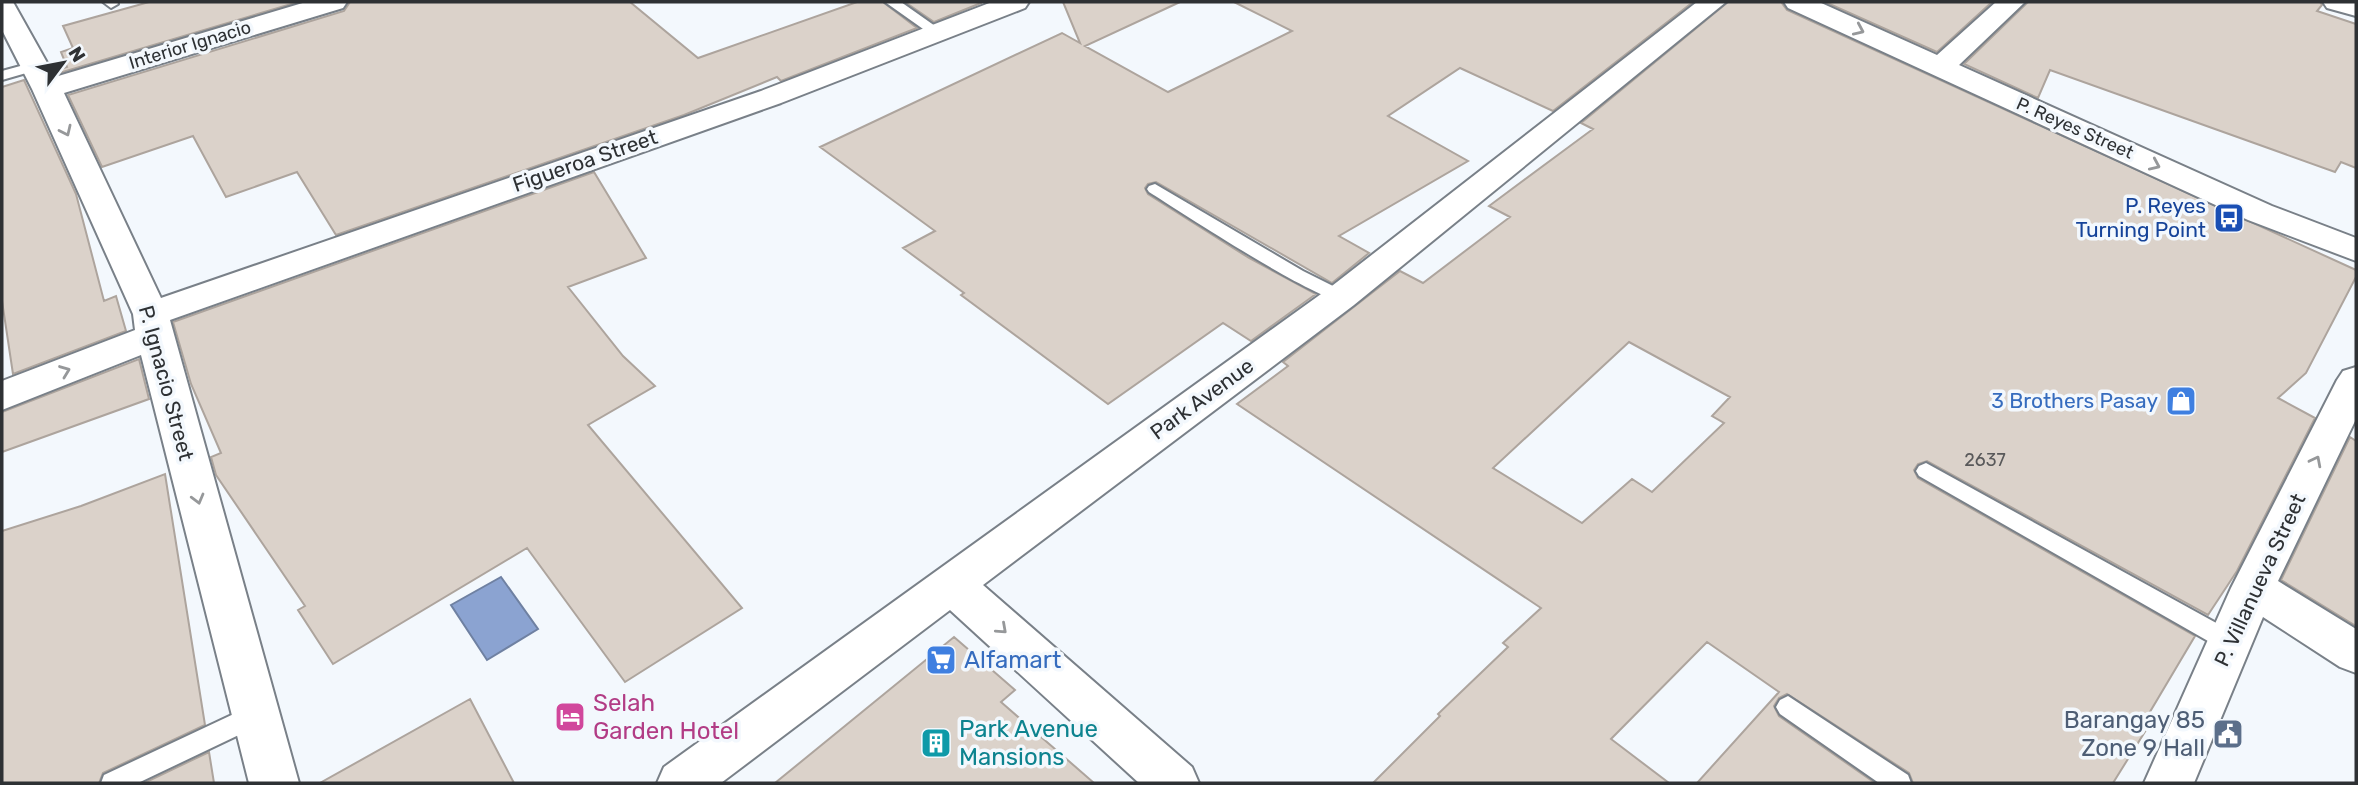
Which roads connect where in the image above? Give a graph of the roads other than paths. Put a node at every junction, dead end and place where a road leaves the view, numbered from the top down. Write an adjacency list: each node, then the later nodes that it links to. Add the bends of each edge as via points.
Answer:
1 (334, 2): 13 (street, Interior Ignacio)
2 (892, 2): 10 (lane)
3 (1016, 2): 10 (street, Figueroa Street)
4 (1713, 2): 16 (street, Park Avenue)
5 (1797, 2): 11 (street, P. Reyes Street, one-way to 11)
6 (2012, 2): 11 (street)
7 (2336, 2): 9 (street)
8 (2, 5): 13 (street, P. Ignacio Street)
9 (2356, 8)
10 (938, 33): 17 (street, Figueroa Street)
11 (1940, 67): 15 (street, P. Reyes Street, one-way to 15, via 2260,213)
12 (2, 76): 13 (lane)
13 (41, 77): 17 (street, P. Ignacio Street, one-way to 17)
14 (1156, 189): 16 (lane)
15 (2356, 250)
16 (1341, 297): 21 (street, Park Avenue)
17 (152, 325): 19 (street, Figueroa Street, one-way to 17); 26 (street, P. Ignacio Street, one-way to 26)
18 (2356, 380): 22 (street, P. Villanueva Street, one-way to 18)
19 (2, 396)
20 (1926, 471): 23 (lane)
21 (951, 584): 29 (street, Park Avenue); 30 (street, one-way to 30)
22 (2253, 588): 23 (street, P. Villanueva Street); 24 (street)
23 (2230, 642): 32 (street, P. Villanueva Street)
24 (2356, 653)
25 (1788, 707): 31 (lane)
26 (255, 715): 27 (lane); 28 (street, P. Ignacio Street)
27 (113, 783)
28 (274, 783)
29 (682, 783)
30 (1174, 783)
31 (1899, 783)
32 (2169, 783)

